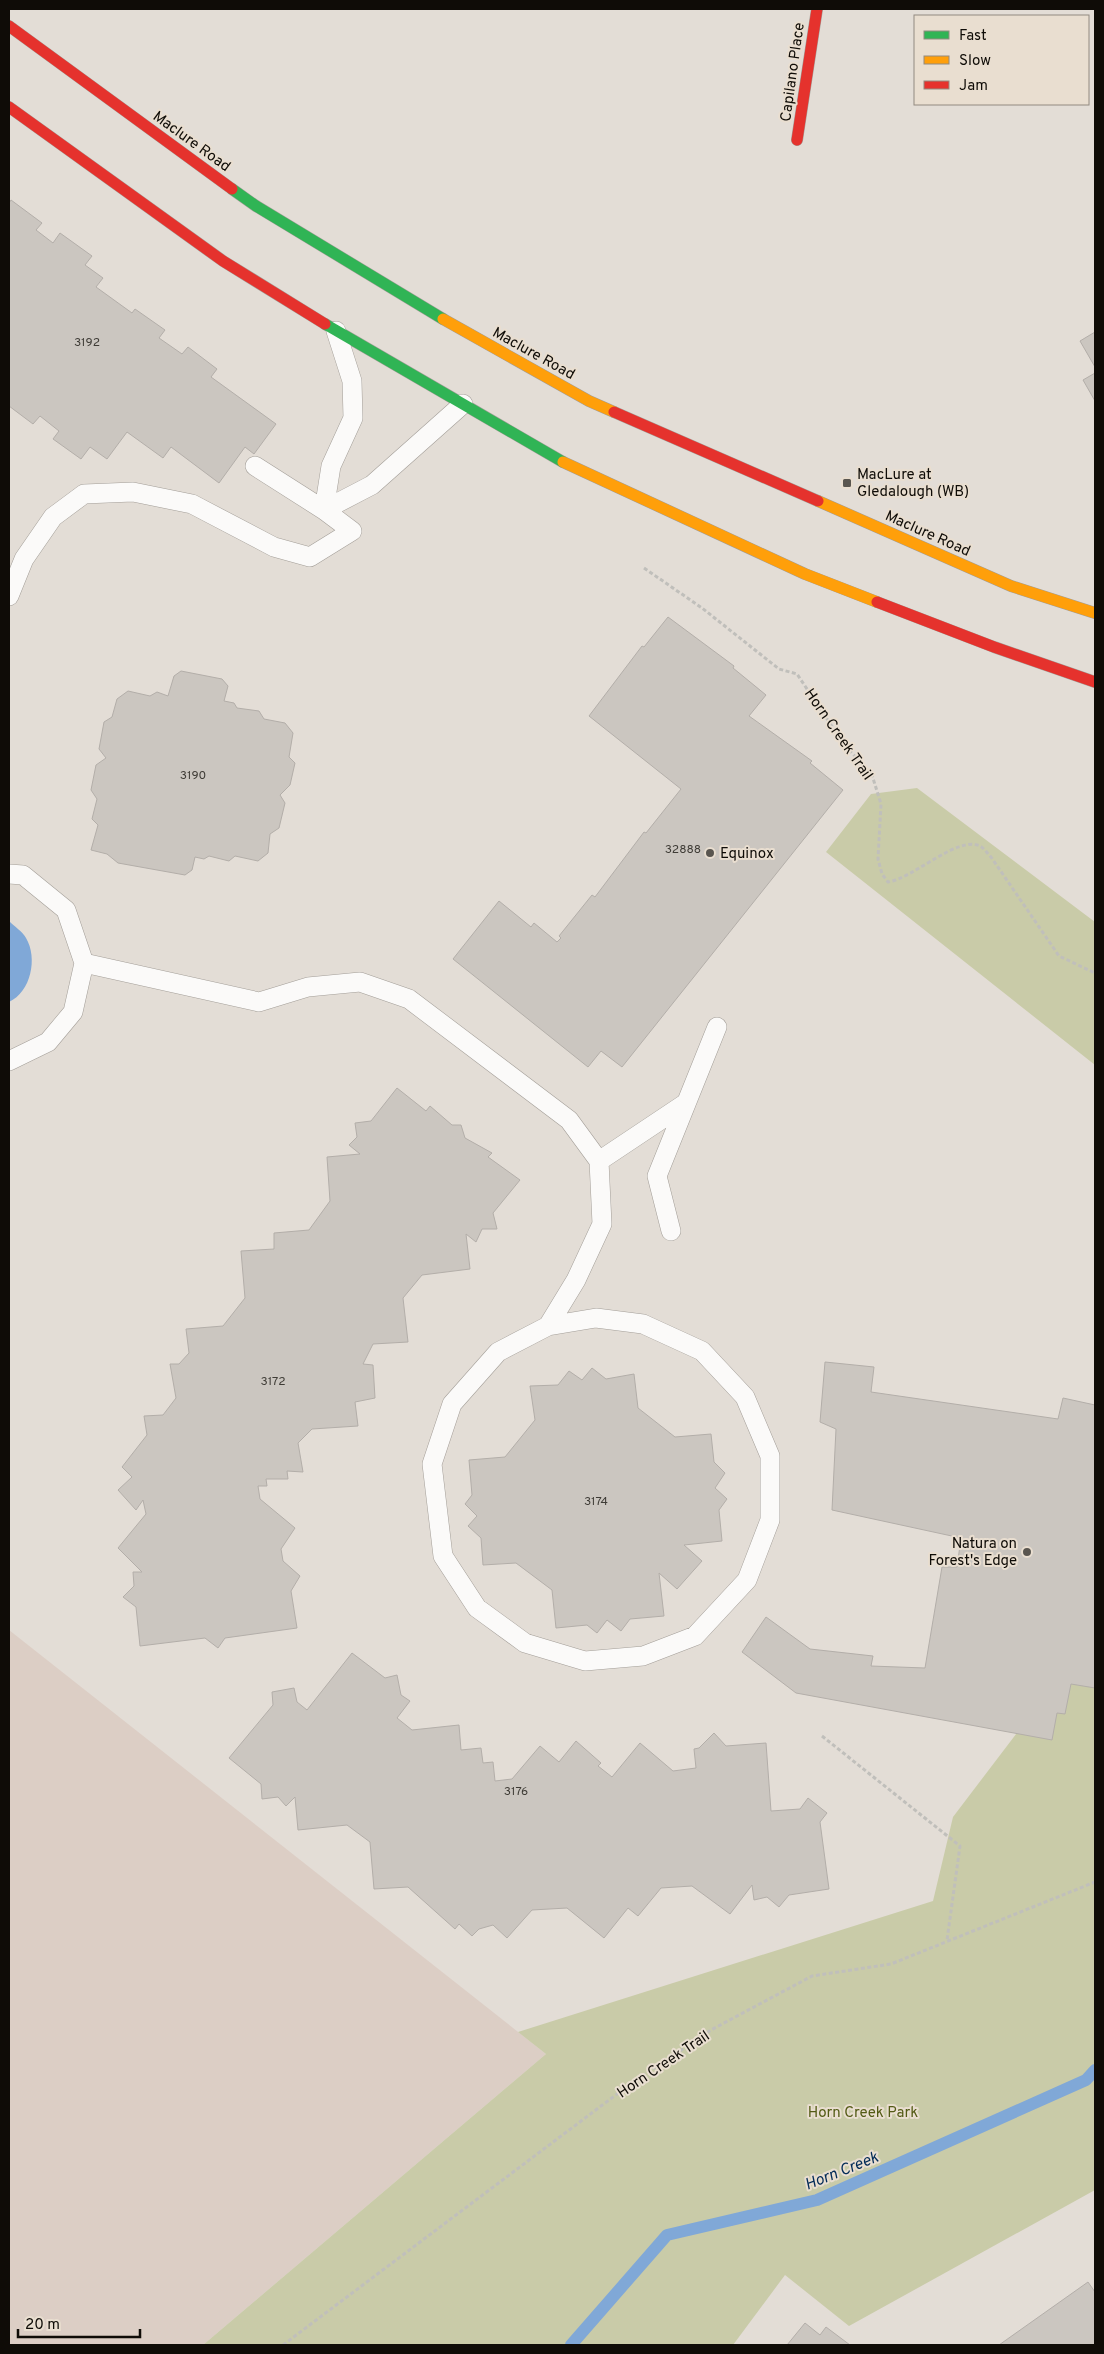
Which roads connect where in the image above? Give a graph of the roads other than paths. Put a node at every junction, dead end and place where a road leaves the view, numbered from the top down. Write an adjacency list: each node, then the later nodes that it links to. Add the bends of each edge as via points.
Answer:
1 (817, 9): 4 (main road, Capilano Place)
2 (9, 26): 10 (main road, Maclure Road, via 256,206 405,298 589,401 1011,586)
3 (9, 107): 5 (main road, via 223,261)
4 (797, 140)
5 (336, 331): 6 (main road); 8 (lane, via 352,381 353,418 331,466)
6 (463, 404): 8 (lane, via 372,485); 11 (main road, via 565,463 805,574)
7 (255, 466): 8 (lane)
8 (324, 510): 9 (lane, via 352,531 310,557 274,547 192,504 133,492 84,494 53,517 24,559)
9 (9, 596)
10 (1095, 613)
11 (1095, 682)
12 (9, 874): 13 (lane, via 23,875 66,910)
13 (84, 963): 15 (lane, via 73,1012 48,1042); 17 (lane, via 259,1002 308,987 360,982 409,998 569,1120)
14 (718, 1027): 16 (lane)
15 (9, 1061)
16 (686, 1103): 17 (lane); 18 (lane, via 657,1176)
17 (599, 1161): 19 (lane, via 602,1224 576,1280)
18 (671, 1231)
19 (548, 1326): 19 (lane, via 498,1352 452,1404 432,1464 443,1556 477,1608 525,1643 585,1661 642,1656 695,1636 747,1580 770,1520 770,1456 745,1397 702,1351 643,1324 596,1318)

